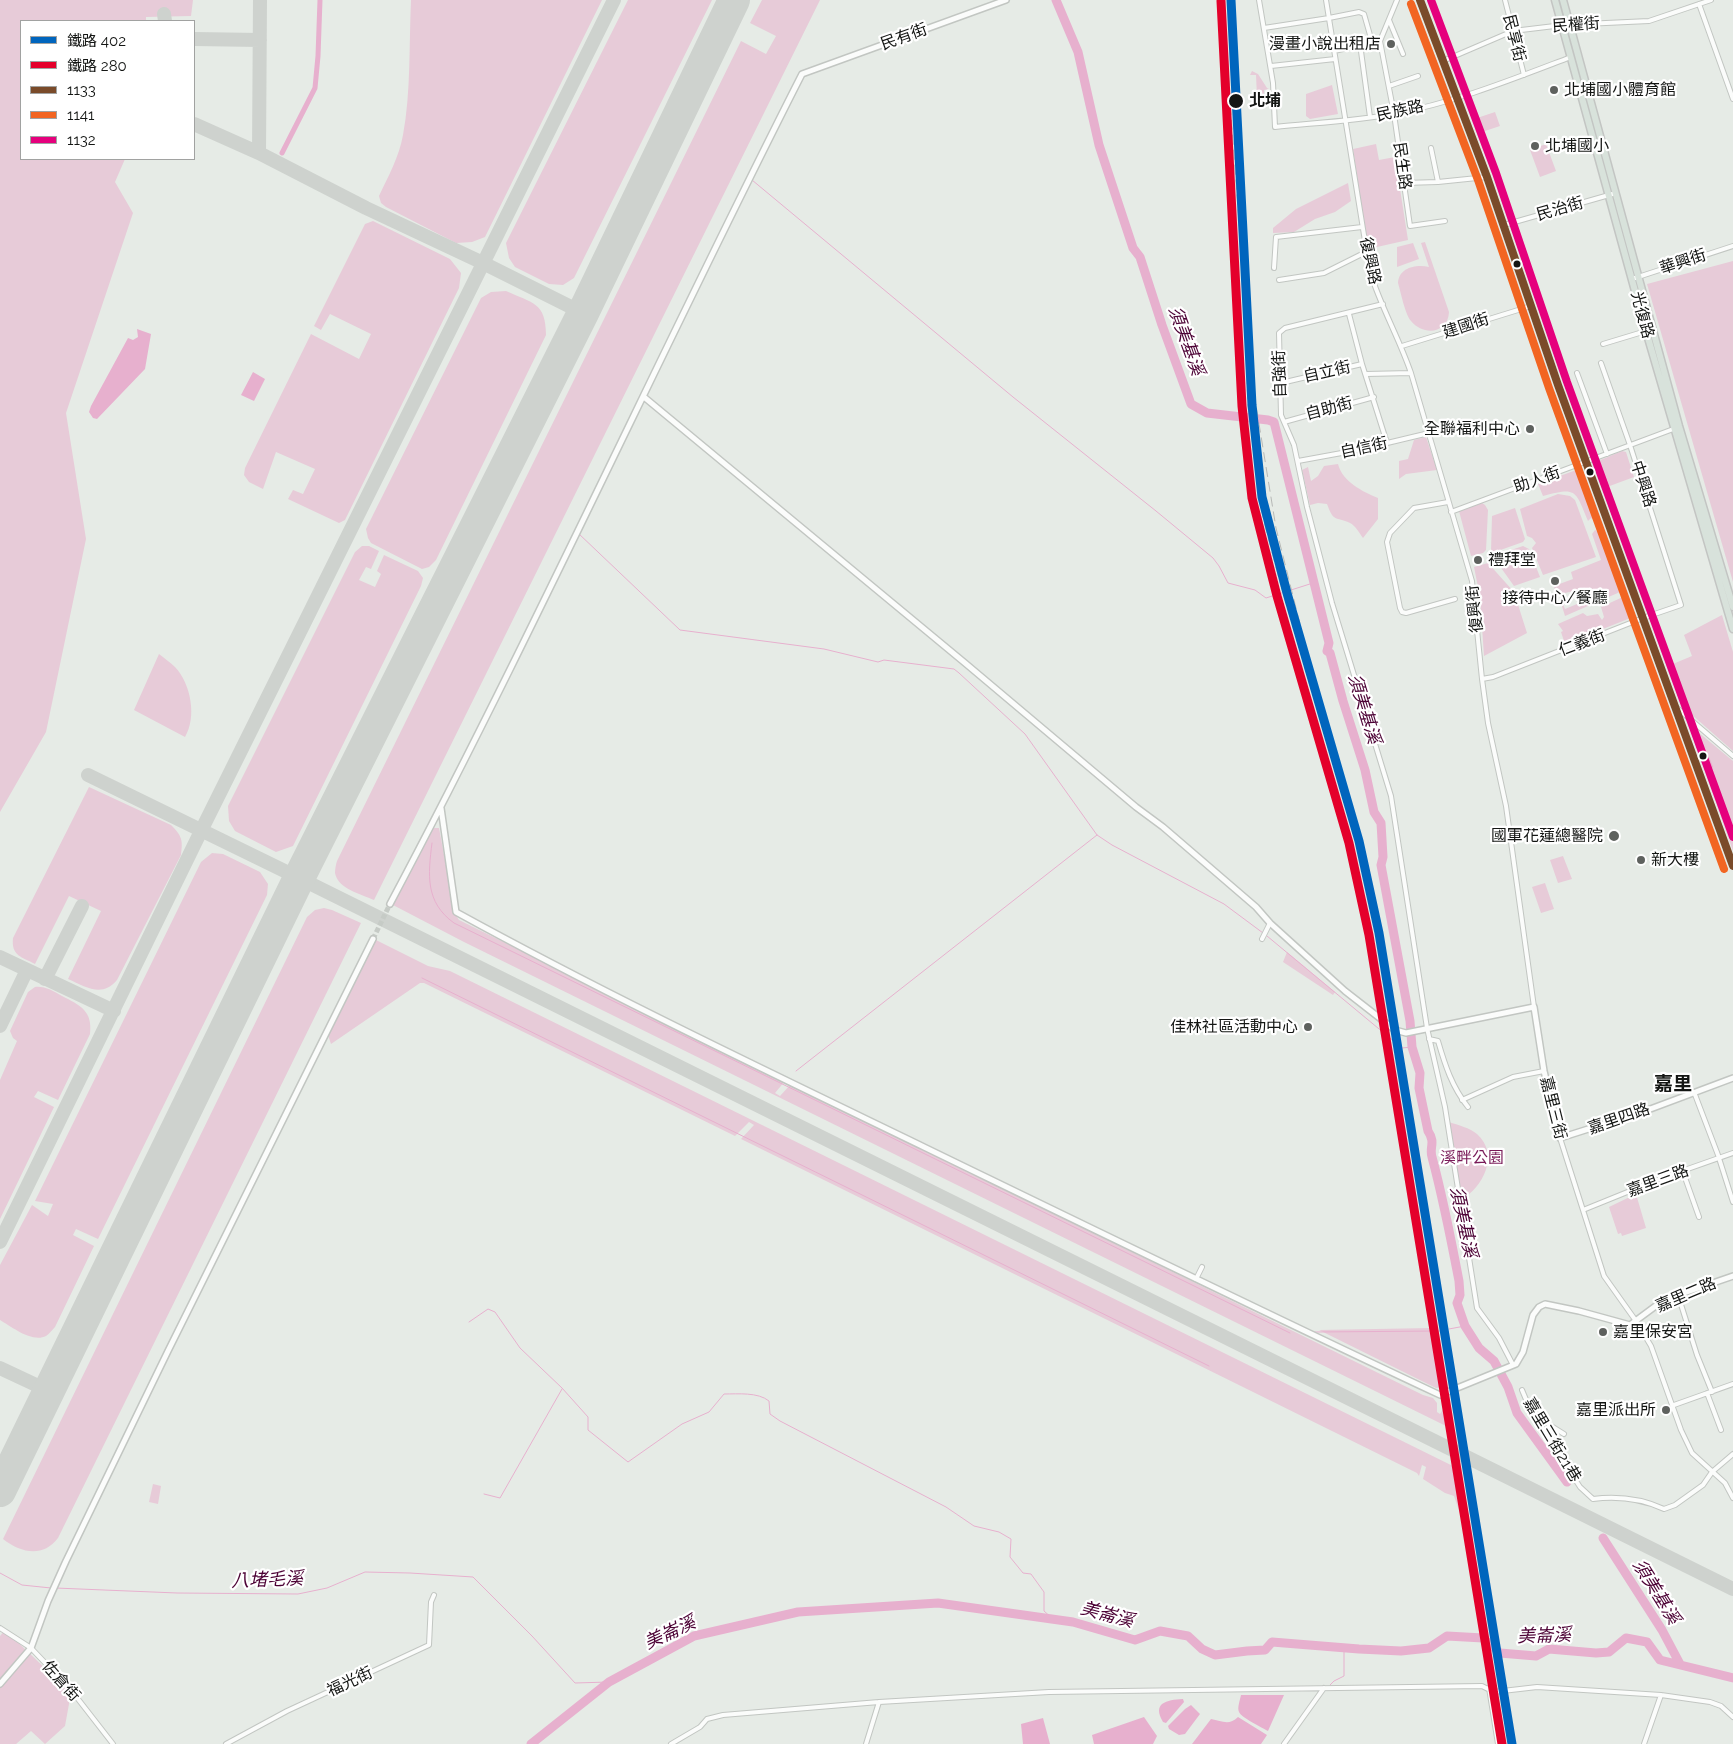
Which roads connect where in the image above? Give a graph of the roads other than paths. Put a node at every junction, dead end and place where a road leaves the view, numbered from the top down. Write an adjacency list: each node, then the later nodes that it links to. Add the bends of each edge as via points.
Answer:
1 (1006, 0): 60 (street, 民有街, via 802,74)
2 (1259, 0): 15 (street)
3 (1326, 0): 11 (street, 復興路)
4 (1397, 0): 12 (street)
5 (1420, 0): 24 (street)
6 (1504, 0): 16 (street, 民享街)
7 (1555, 0): 13 (main road, 光復路)
8 (1563, 0): 14 (main road, 光復路)
9 (1711, 0): 10 (street, 民權街)
10 (1699, 4): 14 (street, 民權街, via 1649,22); 30 (street)
11 (1329, 18): 15 (street); 18 (street, via 1358,12 1364,14); 20 (street, 復興路)
12 (1389, 20): 17 (street); 21 (street)
13 (1562, 25): 14 (street, 民權街); 16 (street, 民權街); 22 (main road, 光復路)
14 (1570, 25): 22 (main road, 光復路)
15 (1264, 28): 25 (street)
16 (1513, 31): 24 (street, 民權街); 26 (street, 民享街)
17 (1380, 41): 18 (street); 28 (street, 民生路)
18 (1372, 42): 19 (street)
19 (1360, 44): 20 (street); 32 (street)
20 (1334, 51): 23 (street, 復興路)
21 (1403, 54)
22 (1575, 55): 26 (street, 民族路); 38 (main road, 光復路); 39 (main road, 光復路)
23 (1335, 58): 25 (street); 33 (street, 復興路)
24 (1443, 61): 29 (street)
25 (1271, 66): 33 (street, 民族路, via 1274,127)
26 (1524, 75): 29 (street, 民族路)
27 (1418, 76): 28 (street)
28 (1389, 86): 31 (street, 民生路)
29 (1458, 98): 31 (street, 民族路); 35 (street)
30 (1733, 99)
31 (1394, 114): 32 (street, 民族路); 37 (street, 民生路)
32 (1370, 117): 33 (street, 民族路)
33 (1346, 120): 42 (street, 復興路)
34 (1431, 148): 36 (street)
35 (1487, 177): 36 (street); 41 (street)
36 (1438, 182): 37 (street)
37 (1404, 183): 40 (street, 民生路, via 1410,226)
38 (1616, 193): 39 (street, 民治街); 46 (main road, 光復路)
39 (1609, 195): 41 (street, 民治街); 46 (main road, 光復路)
40 (1445, 221)
41 (1504, 225): 49 (street)
42 (1362, 227): 44 (street, 復興路); 45 (street, via 1276,237)
43 (1733, 246): 46 (street, 華興街)
44 (1366, 252): 47 (street, via 1324,273); 48 (street, 復興路, via 1376,292)
45 (1274, 268)
46 (1636, 278): 51 (main road, 光復路); 63 (main road, 光復路)
47 (1280, 280)
48 (1383, 304): 50 (street, 自強街); 53 (street, 復興路)
49 (1531, 306): 53 (street, 建國街); 69 (street)
50 (1349, 314): 55 (street); 59 (street, 自強街, via 1285,328 1279,333)
51 (1646, 331): 52 (street); 63 (main road, 光復路)
52 (1603, 344)
53 (1402, 346): 56 (street, 復興路)
54 (1601, 363): 66 (street, 中興路)
55 (1362, 364): 58 (street, 自立街); 59 (street, 自立街)
56 (1411, 373): 58 (street); 64 (street, 復興路)
57 (1577, 373): 67 (street)
58 (1366, 374): 61 (street, 自立街)
59 (1281, 383): 62 (street, 自強街)
60 (644, 397): 80 (street); 83 (street, via 1163,828 1256,907)
61 (1374, 397): 62 (street, 自助街); 65 (street, 自立街)
62 (1284, 422): 68 (street, 自強街)
63 (1676, 427): 66 (street, 助人街); 74 (main road, 光復路); 76 (main road, 光復路)
64 (1429, 433): 65 (street, 自信街); 70 (street, 復興路)
65 (1387, 443): 68 (street, 自信街)
66 (1630, 445): 67 (street, 助人街); 73 (street, 中興路)
67 (1607, 454): 69 (street, 助人街)
68 (1298, 461): 87 (street, 自強街, via 1332,603 1391,796)
69 (1586, 462): 71 (street, 助人街); 75 (street)
70 (1448, 502): 71 (street, 復興路); 72 (street, via 1414,508 1390,533 1387,542 1402,612)
71 (1451, 512): 77 (street, 復興街, via 1472,581)
72 (1455, 599)
73 (1682, 605): 75 (street, 仁義街)
74 (1733, 607)
75 (1644, 618): 77 (street, 仁義街); 78 (street)
76 (1733, 629)
77 (1482, 679): 86 (street, 嘉里三街, via 1506,806)
78 (1676, 706): 79 (street); 81 (street)
79 (1733, 756)
80 (441, 808): 82 (street); 103 (street, via 456,912 536,956 789,1082)
81 (1733, 866)
82 (390, 904)
83 (1270, 923): 84 (street); 87 (street, via 1345,991 1395,1030 1406,1033)
84 (1262, 938)
85 (373, 939): 120 (street, via 168,1351 48,1601)
86 (1534, 1007): 87 (street); 89 (street, 嘉里三街)
87 (1427, 1028): 88 (street, 自強街)
88 (1429, 1039): 92 (street, via 1438,1042 1446,1069); 106 (street, 自強街, via 1445,1107 1477,1308 1499,1338)
89 (1544, 1072): 92 (street, via 1513,1077); 94 (street, 嘉里三街)
90 (1733, 1078): 91 (street, 嘉里四路)
91 (1694, 1092): 94 (street, 嘉里四路); 96 (street)
92 (1462, 1100): 93 (street)
93 (1468, 1107)
94 (1560, 1138): 99 (street, 嘉里三街)
95 (1733, 1153): 96 (street, 嘉里三路)
96 (1719, 1159): 97 (street, 嘉里三路); 98 (street)
97 (1683, 1172): 99 (street, 嘉里三路); 100 (street)
98 (1733, 1202)
99 (1583, 1210): 105 (street, 嘉里三街, via 1604,1276)
100 (1699, 1217)
101 (1202, 1267): 103 (street)
102 (1733, 1276): 104 (street, 嘉里二路)
103 (1196, 1278): 106 (street, via 1440,1395)
104 (1678, 1295): 105 (street, 嘉里二路, via 1657,1305); 109 (street)
105 (1636, 1321): 106 (street, 嘉里二路, via 1630,1325 1544,1304 1533,1314 1523,1352); 111 (street, 嘉里三街, via 1651,1346)
106 (1513, 1365)
107 (1733, 1384): 109 (street)
108 (1522, 1390): 112 (street, 嘉里三街21巷)
109 (1712, 1392): 110 (street)
110 (1707, 1393): 111 (street); 113 (street)
111 (1674, 1405): 116 (street, 嘉里三街, via 1692,1453)
112 (1530, 1409): 114 (street); 116 (street, 嘉里三街21巷, via 1580,1487 1593,1499 1613,1497 1649,1502 1664,1509 1703,1485)
113 (1721, 1430)
114 (1564, 1434)
115 (1733, 1454): 116 (street)
116 (1712, 1472): 117 (street, 嘉里三街, via 1725,1483)
117 (1733, 1498)
118 (434, 1595): 128 (street, 福光街, via 429,1645 287,1711)
119 (0, 1628): 120 (street, 佐倉街)
120 (31, 1648): 121 (street); 127 (street, 佐倉街, via 71,1690)
121 (0, 1684)
122 (1324, 1688): 123 (street); 125 (street, via 1050,1692); 131 (street)
123 (1489, 1688): 124 (street, via 1494,1692 1537,1687); 132 (street)
124 (1661, 1695): 126 (street, via 1710,1702); 133 (street)
125 (879, 1702): 129 (street, via 723,1715 707,1719); 130 (street)
126 (1733, 1717)
127 (113, 1744)
128 (226, 1744)
129 (672, 1744)
130 (866, 1744)
131 (1284, 1744)
132 (1498, 1744)
133 (1644, 1744)

